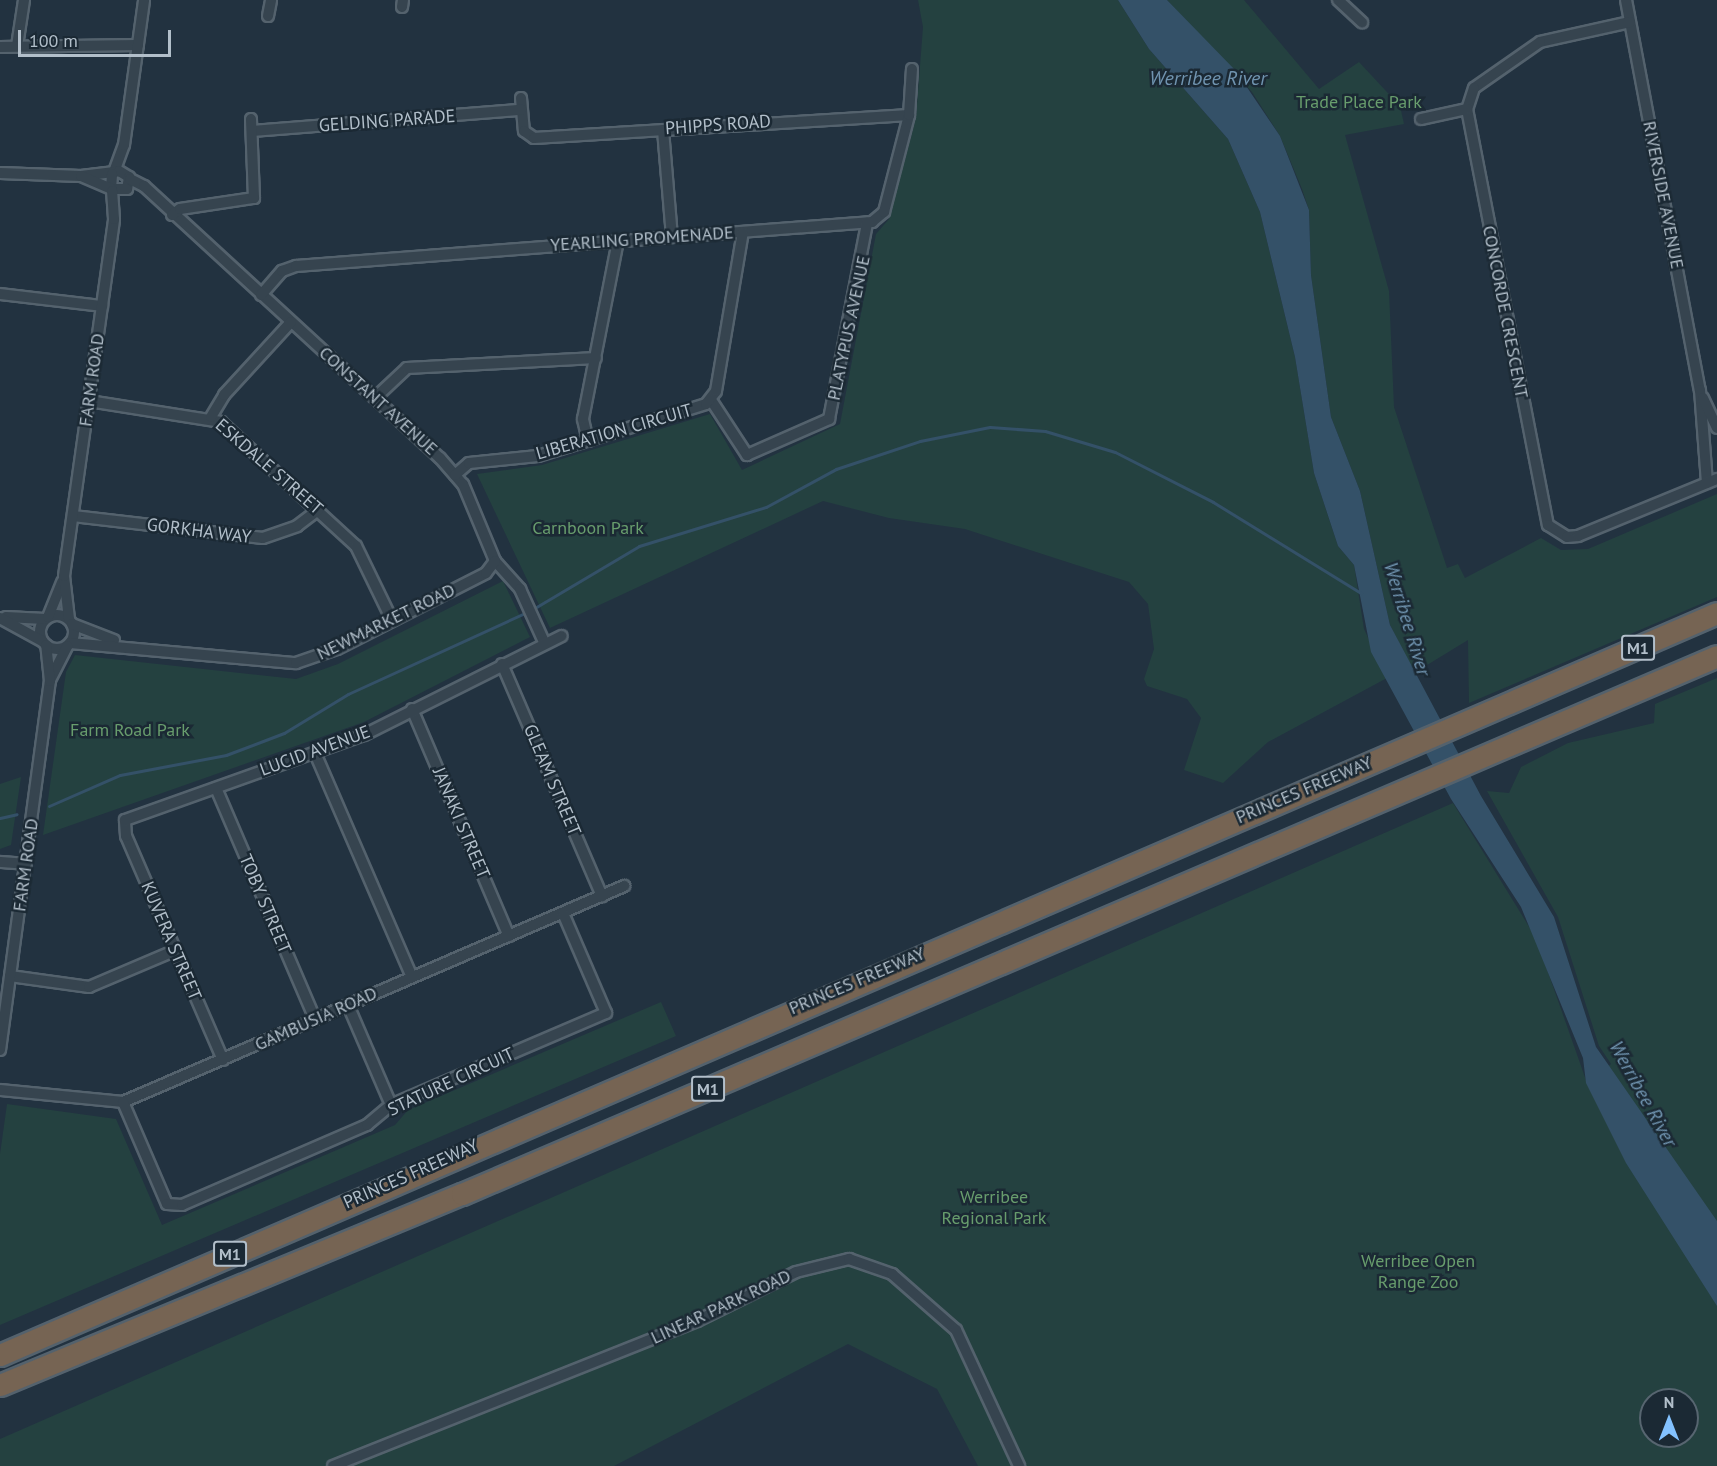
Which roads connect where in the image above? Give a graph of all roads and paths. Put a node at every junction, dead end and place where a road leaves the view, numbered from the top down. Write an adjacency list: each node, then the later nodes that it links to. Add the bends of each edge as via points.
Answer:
1 (24, 0): 10 (street)
2 (144, 0): 9 (street)
3 (271, 0): 6 (street)
4 (1338, 0): 7 (street)
5 (1626, 0): 8 (street, RIVERSIDE AVENUE)
6 (268, 16)
7 (1362, 22)
8 (1630, 22): 14 (street, via 1540,42 1474,88); 40 (street, RIVERSIDE AVENUE)
9 (138, 45): 10 (street); 21 (street)
10 (17, 46): 11 (street)
11 (0, 47)
12 (912, 69): 16 (street)
13 (521, 98): 15 (street)
14 (1467, 110): 18 (street); 48 (street, CONCORDE CRESCENT, via 1548,525 1567,537 1578,536)
15 (521, 111): 19 (street, PHIPPS ROAD, via 528,136); 20 (street, GELDING PARADE)
16 (909, 115): 19 (street, PHIPPS ROAD); 31 (street, via 884,212)
17 (251, 119): 20 (street)
18 (1421, 120)
19 (663, 130): 33 (street)
20 (252, 131): 29 (street, via 254,198 180,209)
21 (124, 146): 23 (street); 25 (street)
22 (0, 173): 24 (street)
23 (112, 173): 24 (street); 25 (street); 26 (street, FARM ROAD)
24 (81, 176): 26 (street, CONSTANT AVENUE)
25 (129, 177): 27 (street, FARM ROAD); 28 (street, CONSTANT AVENUE)
26 (112, 190): 27 (street, CONSTANT AVENUE); 30 (street, FARM ROAD)
27 (125, 191): 28 (street, CONSTANT AVENUE); 30 (street, FARM ROAD)
28 (155, 198): 29 (street, CONSTANT AVENUE)
29 (172, 215): 36 (street, CONSTANT AVENUE)
30 (114, 219): 37 (street, FARM ROAD)
31 (867, 223): 32 (street, YEARLING PROMENADE); 42 (street, PLATYPUS AVENUE, via 829,419 747,455)
32 (743, 232): 33 (street, YEARLING PROMENADE); 42 (street, LIBERATION CIRCUIT)
33 (672, 237): 34 (street, YEARLING PROMENADE)
34 (618, 241): 36 (street, YEARLING PROMENADE, via 296,266 282,271); 39 (street)
35 (0, 294): 37 (street)
36 (261, 295): 38 (street, CONSTANT AVENUE)
37 (102, 306): 43 (street, FARM ROAD)
38 (291, 322): 41 (street, CONSTANT AVENUE); 44 (street, via 224,395)
39 (596, 358): 41 (street, via 407,368); 46 (street, via 584,419)
40 (1700, 390): 45 (street, RIVERSIDE AVENUE); 48 (street, RIVERSIDE AVENUE)
41 (375, 398): 47 (street, CONSTANT AVENUE)
42 (711, 400): 46 (street, LIBERATION CIRCUIT)
43 (89, 401): 44 (street, ESKDALE STREET); 50 (street, FARM ROAD)
44 (211, 417): 49 (street, ESKDALE STREET)
45 (1717, 428)
46 (588, 441): 47 (street, LIBERATION CIRCUIT, via 538,456 477,461)
47 (455, 475): 51 (street, CONSTANT AVENUE)
48 (1712, 481)
49 (318, 510): 50 (street, GORKHA WAY, via 297,526 263,538); 56 (street, ESKDALE STREET, via 356,546)
50 (73, 516): 52 (street, FARM ROAD)
51 (495, 561): 56 (street, NEWMARKET ROAD, via 486,573); 62 (street, CONSTANT AVENUE, via 512,576)
52 (64, 576): 55 (street, FARM ROAD); 57 (street, FARM ROAD)
53 (1717, 613): 86 (highway, PRINCES FREEWAY / M1)
54 (0, 617): 55 (street); 59 (street)
55 (46, 618): 57 (street, NEWMARKET ROAD); 59 (street, FARM ROAD)
56 (392, 620): 61 (street, NEWMARKET ROAD, via 338,649 296,663)
57 (71, 622): 60 (street, FARM ROAD); 61 (street, NEWMARKET ROAD)
58 (562, 636): 62 (street, LUCID AVENUE)
59 (44, 643): 60 (street, NEWMARKET ROAD); 65 (street, FARM ROAD)
60 (68, 644): 61 (street, NEWMARKET ROAD); 65 (street, FARM ROAD)
61 (125, 644)
62 (545, 644): 64 (street, LUCID AVENUE)
63 (1717, 656): 87 (highway, PRINCES FREEWAY / M1, via 462,1194)
64 (502, 664): 66 (street, LUCID AVENUE); 73 (street, GLEAM STREET)
65 (50, 681): 71 (street, FARM ROAD)
66 (412, 709): 67 (street, LUCID AVENUE); 75 (street, JANAKI STREET)
67 (315, 753): 68 (street, LUCID AVENUE); 78 (street)
68 (216, 788): 69 (street, LUCID AVENUE); 80 (street, TOBY STREET)
69 (126, 820): 76 (street, KUVERA STREET, via 126,836)
70 (0, 862): 71 (street)
71 (26, 864): 77 (street, FARM ROAD)
72 (624, 886): 73 (street, GAMBUSIA ROAD)
73 (602, 896): 74 (street, GAMBUSIA ROAD)
74 (563, 913): 75 (street, GAMBUSIA ROAD); 85 (street, STATURE CIRCUIT, via 606,1013)
75 (509, 936): 78 (street, GAMBUSIA ROAD)
76 (176, 950): 77 (street, via 89,987); 82 (street, KUVERA STREET)
77 (10, 976): 81 (street, FARM ROAD)
78 (412, 977): 79 (street, GAMBUSIA ROAD)
79 (348, 1005): 80 (street, GAMBUSIA ROAD); 85 (street)
80 (315, 1019): 82 (street, GAMBUSIA ROAD)
81 (0, 1047)
82 (223, 1060): 84 (street, GAMBUSIA ROAD)
83 (0, 1090): 84 (street, GAMBUSIA ROAD)
84 (123, 1102): 85 (street, STATURE CIRCUIT, via 167,1204 182,1205 367,1125)
85 (391, 1105)
86 (0, 1354)
87 (0, 1385)
88 (333, 1466): 89 (street, LINEAR PARK ROAD, via 677,1329 803,1269 849,1259 892,1274 956,1330)
89 (1018, 1466)

